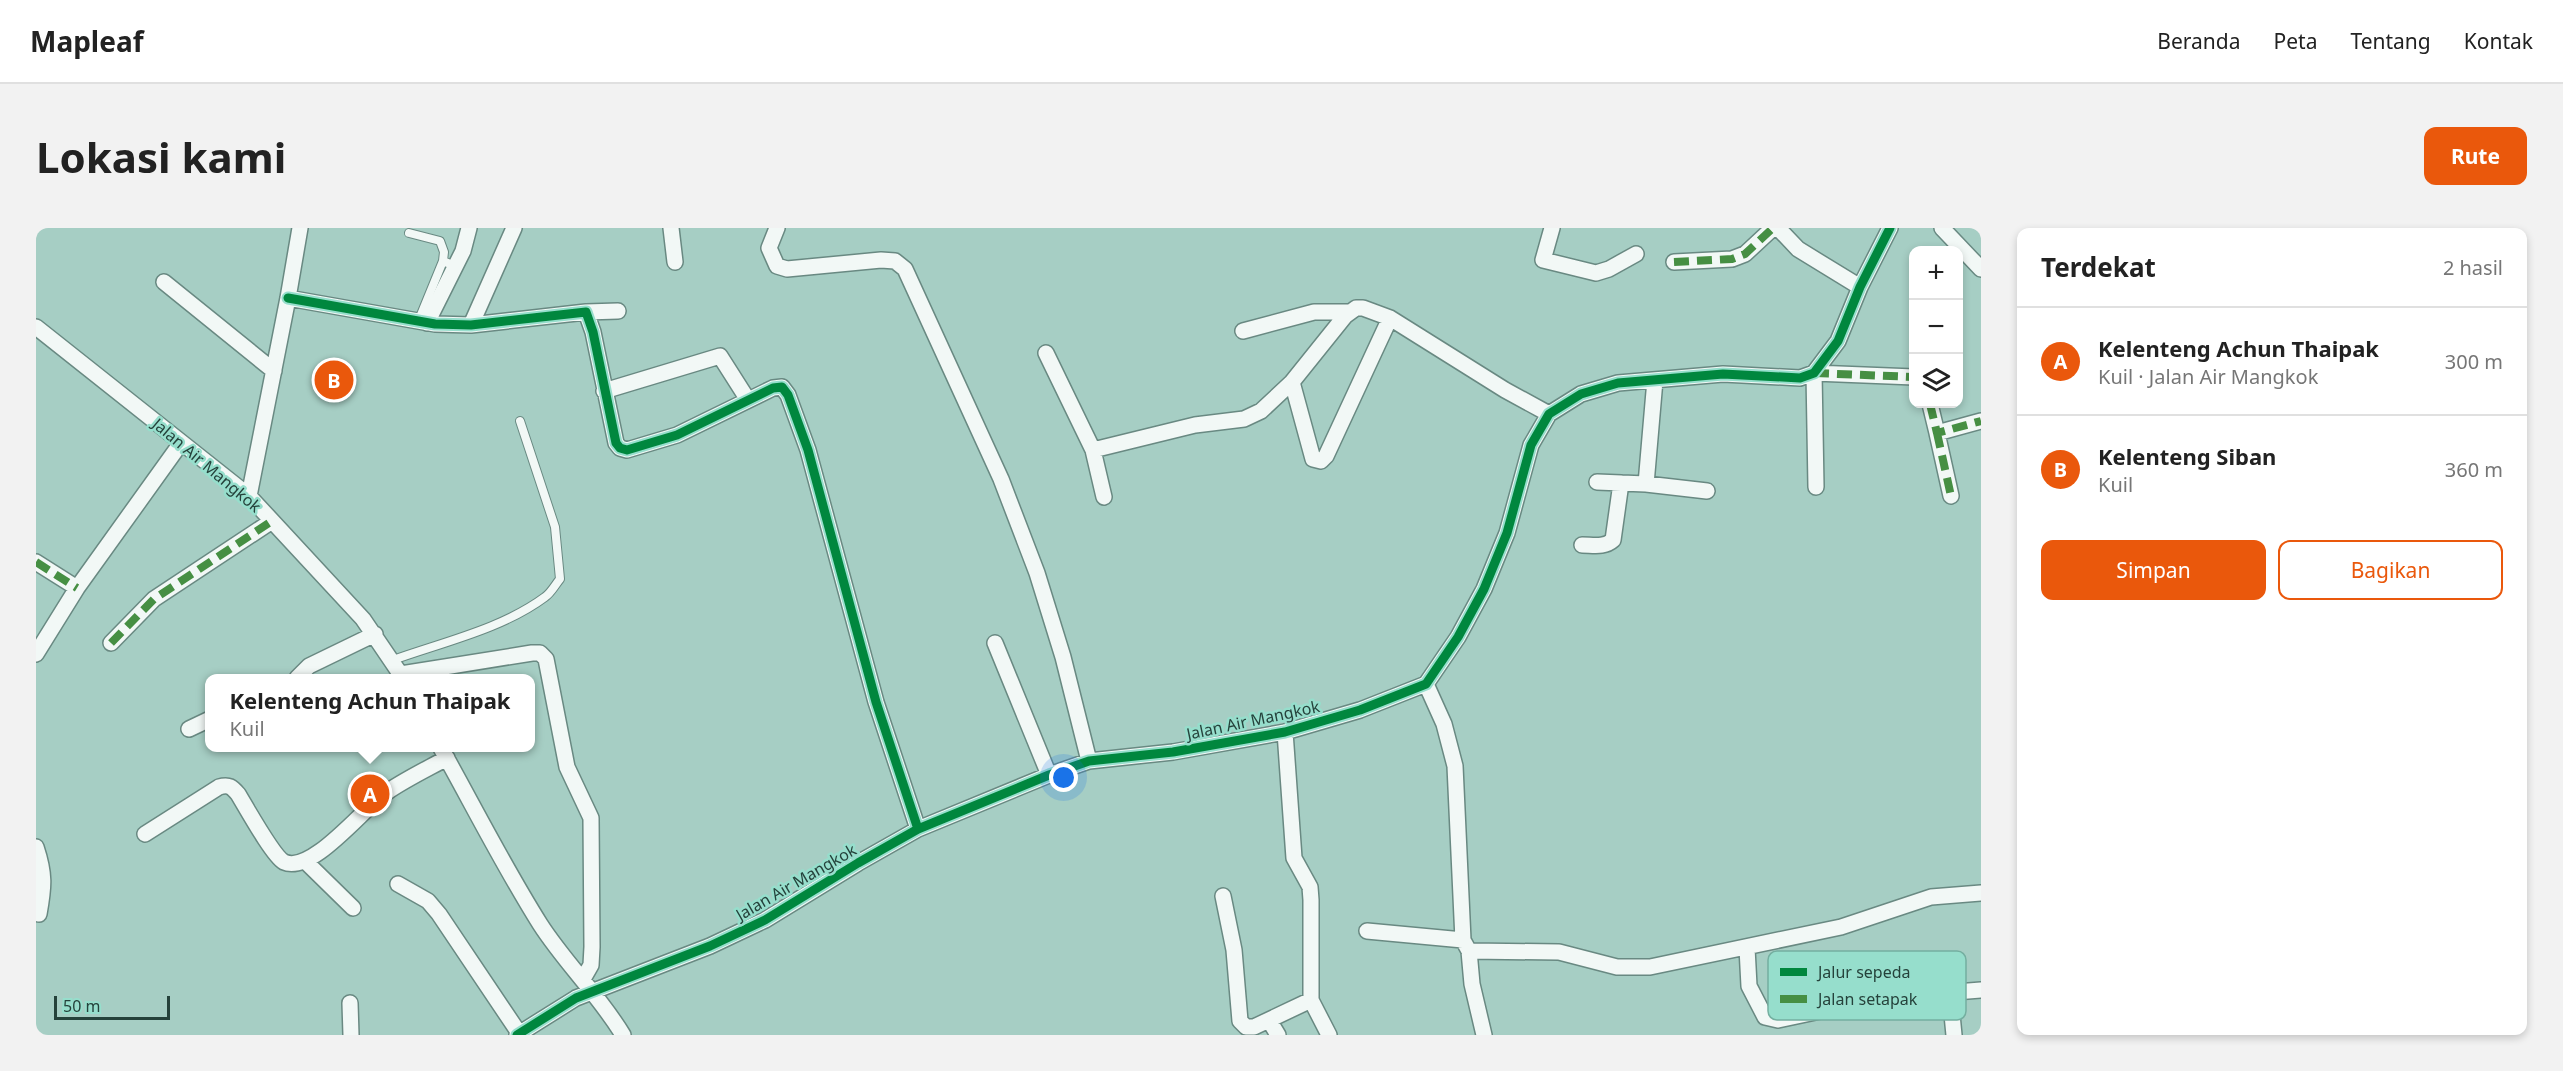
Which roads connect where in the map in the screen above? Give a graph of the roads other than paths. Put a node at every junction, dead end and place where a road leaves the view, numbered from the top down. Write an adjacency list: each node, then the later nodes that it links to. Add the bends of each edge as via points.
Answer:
1 (300, 228): 18 (street)
2 (470, 228): 14 (street)
3 (514, 228): 24 (street)
4 (671, 228): 12 (street)
5 (1552, 228): 11 (street, via 1543,260 1596,273)
6 (1775, 228): 13 (street, via 1745,254 1732,259); 17 (street, via 1798,249)
7 (1890, 228): 17 (street)
8 (1942, 228): 15 (street)
9 (774, 229): 67 (street, via 769,248 777,266 787,269 881,260 895,261 905,269 1001,479 1033,563 1063,657)
10 (409, 233): 14 (lane, via 440,241)
11 (1636, 254)
12 (675, 262)
13 (1674, 262)
14 (449, 264): 23 (street)
15 (1981, 269)
16 (164, 282): 28 (street)
17 (1860, 287): 29 (street, via 1838,341)
18 (288, 298): 23 (street); 28 (street)
19 (618, 311): 20 (street)
20 (586, 312): 24 (street); 33 (street)
21 (1349, 312): 22 (street, via 1363,308); 26 (street, via 1314,312); 32 (street)
22 (1390, 318): 32 (street, via 1321,461 1313,459); 36 (street)
23 (423, 322): 24 (street)
24 (471, 325)
25 (36, 327): 40 (street, Jalan Air Mangkok)
26 (1244, 331)
27 (1046, 353): 41 (street)
28 (274, 371): 47 (street)
29 (1814, 373): 30 (street); 31 (street, via 1800,378 1723,374); 45 (street)
30 (1909, 377)
31 (1655, 380): 36 (street, via 1596,388); 44 (street)
32 (1292, 382): 41 (street, via 1261,411 1244,419 1195,425)
33 (604, 391): 34 (street, via 720,356); 34 (street, via 616,443 627,450 678,435)
34 (748, 400): 69 (street, via 773,388 782,387 788,395 808,450 876,702)
35 (1931, 408): 39 (street)
36 (1549, 414): 62 (street, via 1532,445 1484,589 1458,637)
37 (520, 421): 58 (lane, via 555,527 560,579 547,596 520,611)
38 (1981, 421): 39 (street)
39 (1937, 433): 49 (street)
40 (181, 443): 47 (street, Jalan Air Mangkok); 53 (street)
41 (1093, 450): 48 (street)
42 (1597, 482): 43 (street)
43 (1621, 483): 44 (street); 51 (street, via 1613,540 1600,546)
44 (1646, 484): 46 (street)
45 (1816, 488)
46 (1707, 491)
47 (249, 496): 50 (street, Jalan Air Mangkok)
48 (1104, 496)
49 (1951, 496)
50 (272, 521): 54 (street, Jalan Air Mangkok); 55 (street, via 154,599)
51 (1582, 545)
52 (36, 562): 53 (street)
53 (77, 588): 57 (street)
54 (375, 634): 58 (street, Jalan Air Mangkok); 59 (street, via 309,666)
55 (111, 643)
56 (995, 643): 68 (street)
57 (36, 654)
58 (393, 660): 60 (street, Jalan Air Mangkok)
59 (301, 674)
60 (401, 674)
61 (413, 674): 81 (street, via 532,653 540,653 546,659 567,766 591,818 592,947)
62 (1425, 684): 65 (street, Jalan Air Mangkok, via 1360,710); 79 (street, via 1444,724 1455,766)
63 (205, 721): 64 (street)
64 (189, 729)
65 (1285, 732): 67 (street, Jalan Air Mangkok, via 1173,752); 84 (street, via 1294,858 1310,887)
66 (444, 753): 72 (street, via 385,793); 81 (street, via 488,838 541,925)
67 (1089, 761): 68 (street, Jalan Air Mangkok)
68 (1049, 775): 69 (street, Jalan Air Mangkok)
69 (918, 829): 81 (street, Jalan Air Mangkok, via 765,920 710,946)
70 (145, 834): 72 (street, via 226,785 238,794 279,858 294,864)
71 (36, 847): 77 (street, via 44,884)
72 (305, 861): 76 (street)
73 (398, 884): 89 (street, via 428,902 439,914)
74 (1981, 893): 80 (street, via 1931,897 1841,927)
75 (1223, 896): 87 (street, via 1234,950 1240,1021 1246,1027 1254,1027)
76 (353, 908)
77 (39, 914)
78 (1367, 932): 79 (street)
79 (1466, 946): 80 (street, via 1559,952 1617,967 1650,967); 94 (street)
80 (1747, 948): 86 (street, via 1749,986)
81 (587, 984): 89 (street, Jalan Air Mangkok, via 576,998); 91 (street)
82 (1981, 990): 83 (street)
83 (1966, 992)
84 (1311, 1000): 87 (street); 93 (street)
85 (350, 1003): 90 (street)
86 (1768, 1018)
87 (1269, 1020): 92 (street)
88 (1953, 1020): 95 (street)
89 (518, 1034)
90 (351, 1035)
91 (623, 1035)
92 (1278, 1035)
93 (1329, 1035)
94 (1484, 1035)
95 (1954, 1035)

